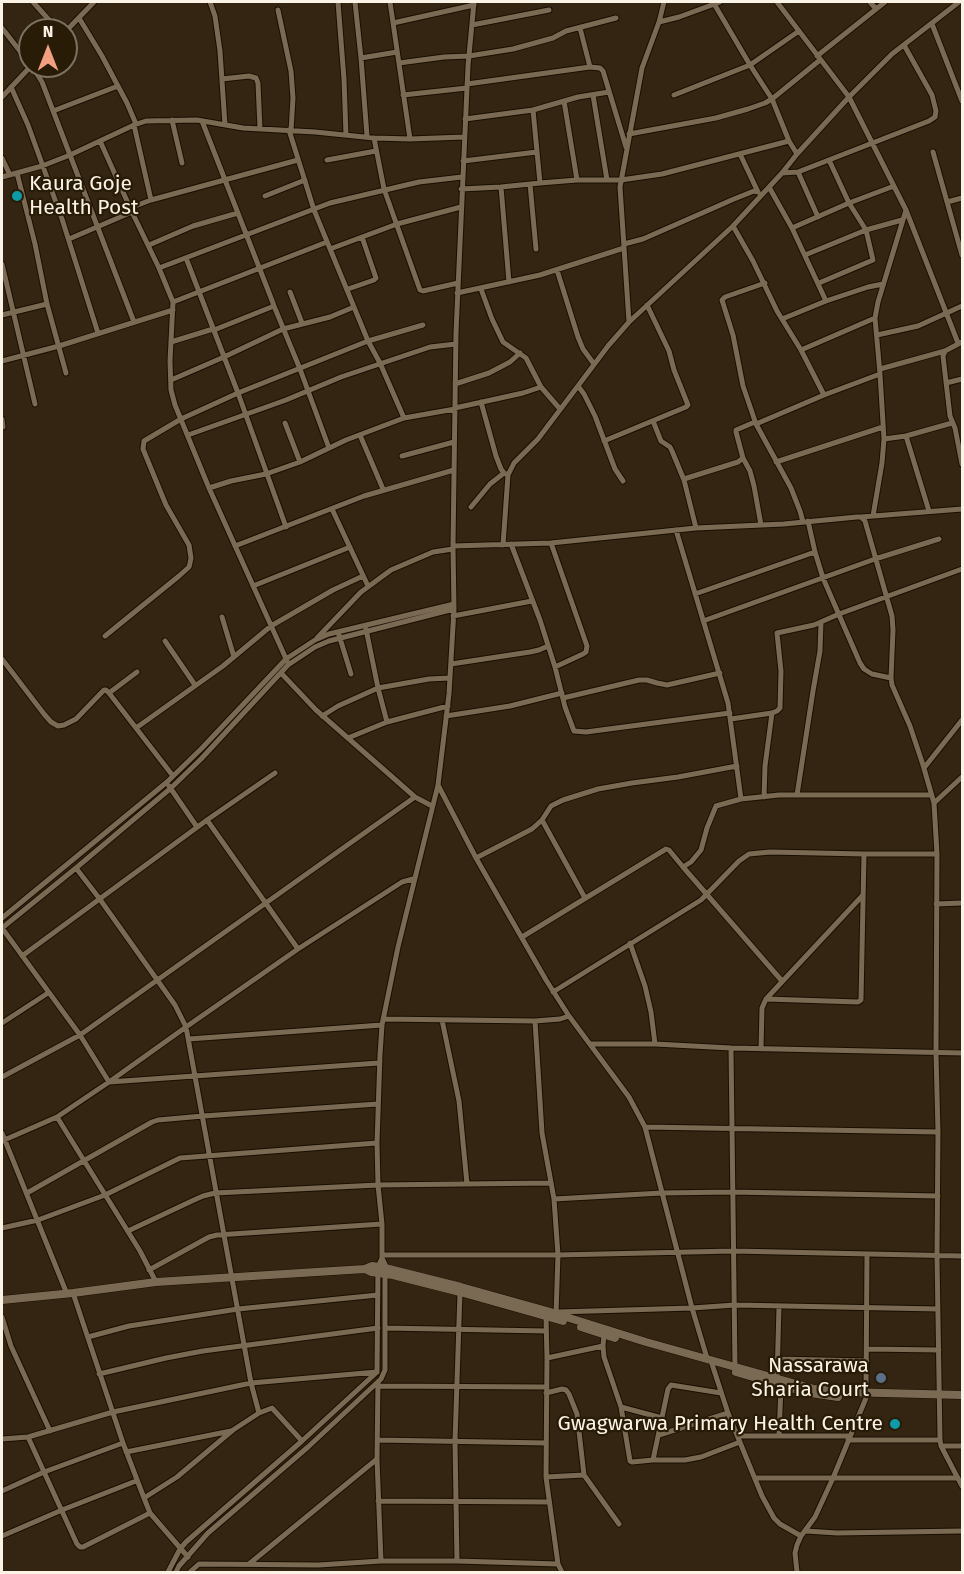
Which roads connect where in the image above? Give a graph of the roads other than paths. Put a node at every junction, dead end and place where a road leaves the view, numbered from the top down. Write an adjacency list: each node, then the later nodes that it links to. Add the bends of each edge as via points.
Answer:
1 (33, 2): 20 (street)
2 (84, 2): 16 (street)
3 (94, 2): 16 (street)
4 (210, 2): 41 (street)
5 (338, 2): 64 (street)
6 (355, 2): 34 (street)
7 (390, 2): 24 (street)
8 (664, 2): 23 (street)
9 (716, 2): 23 (street); 37 (street)
10 (777, 2): 29 (street)
11 (870, 2): 17 (street)
12 (885, 2): 17 (street)
13 (959, 2): 15 (street)
14 (474, 3): 24 (street); 26 (street)
15 (952, 4): 25 (street)
16 (88, 8): 21 (street)
17 (876, 9): 35 (street)
18 (278, 10): 62 (street, via 291,71)
19 (549, 10): 26 (street)
20 (47, 18)
21 (79, 18): 42 (street)
22 (616, 18): 27 (street)
23 (659, 22): 63 (street, via 642,68)
24 (393, 23): 32 (street)
25 (932, 24): 30 (street); 53 (street)
26 (472, 25): 33 (street)
27 (580, 27): 33 (street, via 538,43); 38 (street)
28 (2, 28): 31 (street)
29 (799, 31): 35 (street); 37 (street)
30 (904, 45): 50 (street); 71 (street, via 932,95 936,114 929,121)
31 (18, 48)
32 (397, 52): 34 (street); 36 (street)
33 (469, 56): 36 (street); 43 (street)
34 (361, 58): 65 (street)
35 (819, 58): 50 (street); 51 (street)
36 (399, 63): 48 (street)
37 (750, 65): 47 (street); 51 (street)
38 (590, 67): 43 (street); 45 (street, via 603,71)
39 (19, 78): 44 (street)
40 (39, 78): 55 (street)
41 (222, 79): 60 (street); 61 (street, via 256,78)
42 (118, 86): 55 (street); 59 (street)
43 (467, 86): 48 (street); 56 (street)
44 (11, 87): 49 (street); 85 (street)
45 (609, 92): 46 (street); 72 (street)
46 (593, 94): 52 (street); 95 (street)
47 (674, 94)
48 (403, 95): 68 (street)
49 (2, 97)
50 (849, 97): 71 (street); 77 (street)
51 (772, 99): 63 (street, via 716,118); 70 (street)
52 (564, 101): 54 (street); 94 (street)
53 (963, 101)
54 (533, 110): 56 (street); 74 (street)
55 (53, 111): 78 (street)
56 (465, 119): 66 (street)
57 (172, 120): 58 (street); 59 (street); 84 (street)
58 (202, 121): 60 (street); 92 (street)
59 (135, 124): 69 (street); 107 (street)
60 (225, 125): 61 (street)
61 (260, 129): 62 (street)
62 (290, 130): 64 (street); 80 (street)
63 (629, 134): 72 (street)
64 (346, 135): 65 (street)
65 (367, 136): 67 (street)
66 (464, 137): 68 (street); 83 (street)
67 (374, 138): 68 (street); 73 (street)
68 (410, 139)
69 (100, 141): 78 (street); 111 (street)
70 (789, 141): 76 (street); 77 (street)
71 (872, 142): 82 (street); 99 (street)
72 (627, 148): 96 (street)
73 (376, 151): 81 (street); 102 (street)
74 (537, 152): 83 (street); 97 (street)
75 (933, 152): 108 (street)
76 (740, 154): 96 (street); 104 (street)
77 (797, 154): 88 (street)
78 (70, 155): 85 (street); 118 (street)
79 (2, 158): 89 (street)
80 (298, 160): 92 (street); 93 (street)
81 (327, 160)
82 (829, 160): 86 (street); 109 (street)
83 (463, 161): 91 (street)
84 (182, 163)
85 (42, 166): 87 (street); 124 (street)
86 (798, 172): 88 (street); 115 (street)
87 (17, 173): 89 (street); 149 (street)
88 (782, 173): 101 (street)
89 (10, 175): 90 (street)
90 (2, 177)
91 (462, 177): 102 (street); 103 (street)
92 (224, 179): 107 (street); 114 (street)
93 (305, 180): 105 (street); 112 (street)
94 (577, 180): 95 (street); 97 (street)
95 (607, 180): 96 (street)
96 (621, 180): 127 (street)
97 (540, 183): 98 (street)
98 (530, 184): 100 (street); 129 (street)
99 (894, 186): 109 (street); 113 (street)
100 (501, 187): 103 (street); 137 (street)
101 (769, 187): 104 (street); 120 (street)
102 (384, 189): 112 (street); 117 (street)
103 (461, 189): 110 (street)
104 (760, 193): 119 (street); 127 (street, via 749,193)
105 (265, 196)
106 (963, 198): 108 (street)
107 (151, 200): 111 (street)
108 (947, 202): 131 (street)
109 (849, 203): 115 (street); 121 (street)
110 (461, 207): 117 (street); 138 (street)
111 (131, 210): 118 (street); 126 (street)
112 (314, 210): 122 (street); 125 (street)
113 (906, 210): 116 (street); 156 (street)
114 (238, 213): 122 (street); 126 (street)
115 (818, 217): 120 (street)
116 (902, 220): 121 (street); 141 (street)
117 (397, 224): 123 (street); 138 (street, via 420,291)
118 (98, 226): 124 (street); 160 (street)
119 (733, 226): 139 (street); 150 (street)
120 (792, 228): 130 (street)
121 (866, 230): 130 (street); 140 (street, via 873,260)
122 (246, 235): 132 (street); 135 (street)
123 (362, 237): 128 (street); 142 (street, via 376,278)
124 (69, 239): 166 (street)
125 (327, 242): 128 (street); 135 (street)
126 (149, 245): 134 (street)
127 (624, 246): 136 (street); 161 (street)
128 (330, 249): 142 (street)
129 (536, 249)
130 (806, 255): 140 (street)
131 (963, 255)
132 (186, 258): 134 (street); 144 (street)
133 (2, 264): 155 (street)
134 (159, 268): 148 (street)
135 (260, 269): 144 (street); 151 (street)
136 (557, 270): 137 (street); 180 (street, via 583,350)
137 (509, 282): 143 (street)
138 (458, 283): 146 (street)
139 (765, 283): 159 (street); 203 (street, via 722,300)
140 (819, 283): 147 (street)
141 (884, 284): 147 (street); 158 (street)
142 (348, 289): 152 (street)
143 (481, 289): 146 (street); 175 (street, via 503,342)
144 (199, 292): 148 (street); 164 (street)
145 (290, 292): 162 (street)
146 (457, 293): 171 (street)
147 (826, 301): 159 (street)
148 (173, 302): 154 (street)
149 (47, 304): 155 (street); 172 (street)
150 (647, 305): 161 (street); 201 (street, via 688,405)
151 (274, 306): 164 (street); 165 (street)
152 (354, 306): 162 (street); 168 (street)
153 (963, 306): 156 (street)
154 (173, 309): 160 (street); 169 (street)
155 (13, 312): 157 (street); 176 (street)
156 (947, 312): 167 (street, via 918,326); 170 (street)
157 (2, 315)
158 (875, 318): 167 (street); 173 (street)
159 (782, 319): 173 (street)
160 (134, 322): 166 (street)
161 (629, 322): 180 (street)
162 (302, 324): 165 (street)
163 (423, 325): 168 (street)
164 (213, 329): 169 (street); 177 (street)
165 (283, 329): 177 (street); 181 (street)
166 (98, 333): 172 (street)
167 (877, 335): 182 (street)
168 (368, 341): 179 (street); 181 (street)
169 (171, 342): 184 (street)
170 (960, 342): 174 (street)
171 (456, 344): 179 (street, via 430,347); 187 (street)
172 (59, 346): 176 (street); 183 (street)
173 (801, 350): 192 (street)
174 (945, 351): 182 (street); 186 (street)
175 (520, 353): 187 (street, via 510,363); 189 (street)
176 (23, 356): 178 (street); 194 (street)
177 (224, 357): 184 (street); 191 (street)
178 (2, 362)
179 (380, 363): 190 (street); 198 (street)
180 (594, 364): 188 (street)
181 (300, 369): 190 (street); 191 (street)
182 (880, 371): 192 (street); 207 (street)
183 (66, 373)
184 (171, 380): 200 (street, via 173,400)
185 (963, 380): 186 (street)
186 (946, 383): 204 (street)
187 (455, 384): 195 (street)
188 (578, 386): 196 (street); 212 (street, via 596,416)
189 (541, 387): 193 (street); 196 (street)
190 (308, 390): 197 (street); 214 (street)
191 (238, 393): 197 (street); 200 (street)
192 (824, 395): 203 (street)
193 (481, 402): 195 (street); 222 (street, via 496,456)
194 (35, 404)
195 (455, 409): 198 (street); 213 (street)
196 (560, 409): 222 (street)
197 (246, 415): 208 (street); 221 (street)
198 (405, 418): 209 (street)
199 (2, 419): 205 (street)
200 (181, 419): 208 (street); 263 (street, via 144,441 143,449 166,505 189,545 189,567)
201 (653, 421): 212 (street); 223 (street)
202 (285, 423): 217 (street)
203 (755, 423): 216 (street, via 736,430); 218 (street)
204 (953, 425): 206 (street); 210 (street); 219 (street)
205 (3, 426)
206 (963, 426)
207 (883, 427): 211 (street); 218 (street)
208 (188, 435): 225 (street)
209 (360, 435): 214 (street); 226 (street)
210 (906, 436): 211 (street); 230 (street)
211 (884, 439): 231 (street)
212 (604, 441): 224 (street)
213 (454, 442): 215 (street); 220 (street)
214 (329, 448): 217 (street)
215 (402, 456)
216 (743, 458): 223 (street); 234 (street, via 750,471)
217 (300, 462): 221 (street)
218 (776, 462): 233 (street)
219 (963, 464)
220 (454, 470): 226 (street); 244 (street)
221 (266, 474): 225 (street); 235 (street)
222 (506, 474): 227 (street, via 489,484); 240 (street)
223 (684, 480): 236 (street)
224 (623, 481)
225 (209, 488): 242 (street)
226 (383, 489): 228 (street)
227 (471, 507)
228 (332, 509): 235 (street); 243 (street)
229 (963, 509): 230 (street)
230 (929, 511): 231 (street)
231 (873, 516): 232 (street)
232 (861, 517): 233 (street); 246 (street)
233 (805, 522): 234 (street); 245 (street)
234 (761, 525): 236 (street)
235 (286, 527): 242 (street)
236 (696, 528): 237 (street)
237 (676, 530): 239 (street); 252 (street)
238 (939, 539): 246 (street)
239 (551, 543): 241 (street); 271 (street, via 587,646 583,654)
240 (503, 544): 241 (street); 244 (street)
241 (511, 544): 254 (street)
242 (235, 546): 250 (street)
243 (350, 548): 248 (street); 250 (street)
244 (453, 548): 251 (street, via 405,563); 255 (street)
245 (815, 552): 249 (street); 252 (street)
246 (875, 559): 249 (street); 253 (street)
247 (963, 569): 253 (street)
248 (363, 576): 251 (street); 260 (street)
249 (823, 578): 256 (street); 258 (street)
250 (253, 586): 260 (street)
251 (368, 586): 264 (street)
252 (695, 594): 258 (street)
253 (887, 596): 256 (street); 277 (street, via 893,630)
254 (532, 601): 255 (street); 266 (street)
255 (454, 610): 261 (street); 270 (street)
256 (839, 614): 259 (street); 277 (street, via 864,669)
257 (222, 617): 267 (street)
258 (703, 621): 274 (street)
259 (821, 622): 283 (street, via 777,633 781,698 780,708); 299 (street)
260 (271, 626): 267 (street); 269 (street)
261 (366, 627): 262 (street); 279 (street)
262 (338, 634): 264 (street); 269 (street); 275 (street)
263 (105, 636)
264 (315, 640): 269 (street)
265 (165, 641): 278 (street)
266 (548, 646): 270 (street); 271 (street)
267 (234, 657): 278 (street)
268 (2, 659): 280 (street, via 54,725 76,719 104,690)
269 (287, 662): 273 (street); 294 (street)
270 (451, 664): 276 (street)
271 (555, 667): 281 (street)
272 (137, 672): 280 (street)
273 (280, 673): 284 (street); 298 (street)
274 (720, 673): 281 (street, via 667,685 639,680); 286 (street)
275 (351, 674)
276 (450, 678): 279 (street); 282 (street)
277 (891, 678): 292 (street)
278 (195, 685): 289 (street)
279 (378, 688): 284 (street); 288 (street)
280 (109, 693): 289 (street)
281 (562, 696): 285 (street); 286 (street, via 576,732)
282 (448, 706): 285 (street); 288 (street)
283 (772, 713): 286 (street); 302 (street)
284 (322, 716): 290 (street)
285 (446, 716): 297 (street)
286 (730, 716): 291 (street)
287 (963, 720): 292 (street)
288 (387, 722): 290 (street)
289 (136, 728): 294 (street)
290 (348, 738): 301 (street)
291 (737, 766): 303 (street); 307 (street, via 598,789 551,806)
292 (924, 768): 300 (street)
293 (275, 772): 306 (street)
294 (173, 776): 296 (street)
295 (963, 777): 304 (street)
296 (167, 782): 298 (street); 322 (street)
297 (438, 785): 305 (street); 311 (street)
298 (171, 788): 308 (street); 313 (street)
299 (797, 795): 300 (street); 302 (street)
300 (931, 795): 304 (street)
301 (415, 797): 305 (street); 320 (street)
302 (764, 797): 303 (street)
303 (741, 799): 312 (street, via 716,806 701,850)
304 (934, 802): 310 (street)
305 (432, 806): 314 (street)
306 (207, 820): 308 (street); 320 (street)
307 (542, 820): 311 (street); 318 (street)
308 (197, 827): 317 (street)
309 (864, 854): 310 (street); 315 (street, via 756,852 739,861); 316 (street)
310 (937, 854): 321 (street)
311 (476, 858): 324 (street)
312 (683, 867): 315 (street); 318 (street, via 666,849)
313 (75, 868): 317 (street); 323 (street)
314 (413, 879): 326 (street, via 402,882); 336 (street)
315 (706, 894): 325 (street); 329 (street)
316 (863, 895): 329 (street); 332 (street, via 861,1000)
317 (99, 898): 327 (street); 328 (street)
318 (585, 898): 324 (street)
319 (963, 903): 321 (street)
320 (266, 904): 326 (street); 328 (street)
321 (936, 904): 345 (street)
322 (2, 918)
323 (2, 928): 327 (street)
324 (522, 937): 330 (street)
325 (630, 943): 330 (street); 342 (street, via 647,995)
326 (298, 949): 338 (street)
327 (22, 956): 331 (street)
328 (157, 980): 338 (street); 339 (street)
329 (782, 981): 332 (street)
330 (553, 992): 333 (street)
331 (48, 993): 337 (street); 339 (street)
332 (766, 999): 344 (street, via 762,1008)
333 (569, 1016): 335 (street); 341 (street)
334 (442, 1020): 335 (street); 336 (street); 363 (street, via 459,1101)
335 (535, 1021): 362 (street, via 543,1133)
336 (383, 1022): 340 (street); 347 (street)
337 (2, 1023)
338 (186, 1027): 340 (street); 350 (street)
339 (80, 1035): 349 (street); 350 (street)
340 (189, 1039): 348 (street)
341 (590, 1044): 342 (street); 354 (street, via 629,1097)
342 (655, 1044): 343 (street)
343 (731, 1048): 344 (street); 355 (street)
344 (761, 1048): 345 (street)
345 (936, 1053): 346 (street); 356 (street)
346 (963, 1053)
347 (379, 1063): 348 (street); 351 (street)
348 (195, 1076): 350 (street); 352 (street)
349 (2, 1077)
350 (109, 1082): 353 (street)
351 (378, 1104): 352 (street); 359 (street)
352 (203, 1116): 360 (street); 361 (street, via 152,1122)
353 (57, 1117): 358 (street); 361 (street)
354 (645, 1127): 355 (street); 368 (street)
355 (731, 1128): 356 (street); 365 (street)
356 (938, 1132): 370 (street)
357 (2, 1133): 358 (street)
358 (3, 1141): 366 (street)
359 (377, 1143): 360 (street); 364 (street)
360 (210, 1155): 367 (street); 369 (street, via 180,1158)
361 (84, 1161): 366 (street); 369 (street)
362 (551, 1183): 363 (street); 371 (street)
363 (467, 1184): 364 (street)
364 (378, 1185): 367 (street); 373 (street)
365 (732, 1192): 368 (street); 370 (street); 377 (street)
366 (27, 1193): 372 (street)
367 (215, 1193): 375 (street); 376 (street)
368 (662, 1193): 371 (street); 378 (street)
369 (105, 1195): 372 (street); 375 (street)
370 (938, 1196): 382 (street)
371 (554, 1199): 380 (street)
372 (38, 1220): 374 (street); 389 (street)
373 (382, 1224): 376 (street); 381 (street)
374 (2, 1228)
375 (128, 1231): 384 (street)
376 (225, 1235): 384 (street, via 209,1237); 386 (street)
377 (733, 1251): 378 (street); 379 (street); 392 (street)
378 (677, 1252): 380 (street); 395 (street)
379 (867, 1254): 382 (street); 394 (street)
380 (558, 1255): 381 (street); 398 (street)
381 (382, 1256): 385 (street)
382 (937, 1256): 383 (street); 397 (street)
383 (963, 1256)
384 (149, 1270): 387 (street)
385 (382, 1270): 386 (street); 388 (street); 390 (street); 398 (street, via 461,1287); 402 (street)
386 (232, 1277): 387 (street); 396 (street)
387 (156, 1282): 389 (street)
388 (460, 1292): 399 (street); 403 (street)
389 (70, 1294): 391 (street); 407 (street)
390 (378, 1295): 396 (street); 401 (street)
391 (2, 1300)
392 (735, 1305): 393 (street); 395 (street); 416 (street)
393 (778, 1306): 394 (street); 413 (street)
394 (867, 1307): 397 (street); 410 (street)
395 (692, 1308): 398 (street); 414 (street)
396 (238, 1309): 407 (street, via 129,1326); 408 (street)
397 (938, 1309): 411 (street)
398 (556, 1315): 399 (street); 406 (street); 414 (street)
399 (546, 1316): 405 (street)
400 (2, 1317): 404 (street)
401 (378, 1328): 408 (street); 417 (street)
402 (386, 1328): 403 (street); 421 (street, via 385,1370)
403 (459, 1329): 405 (street); 422 (street)
404 (3, 1330): 435 (street)
405 (546, 1331): 412 (street)
406 (603, 1334): 409 (street); 414 (street)
407 (88, 1337): 418 (street)
408 (244, 1345): 418 (street); 419 (street)
409 (603, 1346): 412 (street); 429 (street)
410 (867, 1349): 411 (street); 415 (street)
411 (939, 1350): 427 (street)
412 (547, 1358): 423 (street)
413 (777, 1359): 415 (street); 420 (street)
414 (710, 1361): 416 (street); 420 (street); 424 (street)
415 (867, 1361): 425 (street)
416 (735, 1366): 420 (street)
417 (377, 1372): 419 (street); 443 (street)
418 (99, 1374): 430 (street)
419 (250, 1383): 430 (street); 431 (street)
420 (779, 1383): 425 (street, via 814,1394); 437 (street)
421 (378, 1384): 422 (street); 442 (street); 472 (street, via 208,1533)
422 (457, 1386): 423 (street); 444 (street)
423 (546, 1390): 446 (street); 453 (street, via 562,1389 569,1394 577,1414)
424 (721, 1393): 432 (street); 433 (street, via 670,1385)
425 (866, 1395): 427 (street); 439 (street)
426 (963, 1395): 427 (street)
427 (939, 1397): 428 (street); 447 (street)
428 (963, 1400)
429 (621, 1407): 433 (street); 451 (street, via 630,1461)
430 (113, 1412): 435 (street); 445 (street)
431 (259, 1413): 434 (street); 443 (street, via 272,1408)
432 (728, 1413): 436 (street); 441 (street)
433 (662, 1418): 436 (street)
434 (233, 1430): 449 (street); 461 (street, via 177,1477)
435 (50, 1431): 438 (street)
436 (659, 1435): 451 (street)
437 (779, 1436): 439 (street); 441 (street)
438 (28, 1437): 440 (street); 452 (street)
439 (849, 1438): 447 (street); 456 (street)
440 (2, 1439)
441 (739, 1439): 451 (street, via 701,1457); 455 (street)
442 (378, 1440): 444 (street); 450 (street)
443 (302, 1441): 471 (street)
444 (454, 1441): 446 (street); 463 (street)
445 (123, 1443): 449 (street); 452 (street)
446 (546, 1443): 454 (street)
447 (940, 1443): 448 (street); 457 (street)
448 (963, 1446)
449 (126, 1452): 458 (street)
450 (377, 1459): 462 (street); 475 (street)
451 (653, 1460)
452 (44, 1472): 460 (street); 465 (street)
453 (584, 1475): 454 (street); 467 (street)
454 (546, 1477): 464 (street)
455 (755, 1478): 456 (street); 469 (street, via 774,1518)
456 (833, 1478): 457 (street); 469 (street)
457 (958, 1478): 459 (street)
458 (136, 1481): 461 (street); 465 (street)
459 (963, 1486)
460 (2, 1491)
461 (144, 1498): 466 (street)
462 (378, 1500): 463 (street); 473 (street)
463 (455, 1500): 464 (street); 474 (street)
464 (549, 1502): 476 (street)
465 (62, 1510): 466 (street, via 80,1547); 470 (street)
466 (150, 1513): 471 (street)
467 (619, 1524)
468 (963, 1532): 469 (street)
469 (804, 1533): 481 (street, via 795,1553)
470 (2, 1536)
471 (180, 1550): 472 (street); 477 (street)
472 (188, 1557): 478 (street)
473 (381, 1561): 474 (street); 475 (street)
474 (456, 1561): 476 (street)
475 (249, 1564): 479 (street, via 199,1564)
476 (558, 1564): 480 (street)
477 (168, 1572)
478 (176, 1572)
479 (190, 1572)
480 (562, 1572)
481 (797, 1572)

